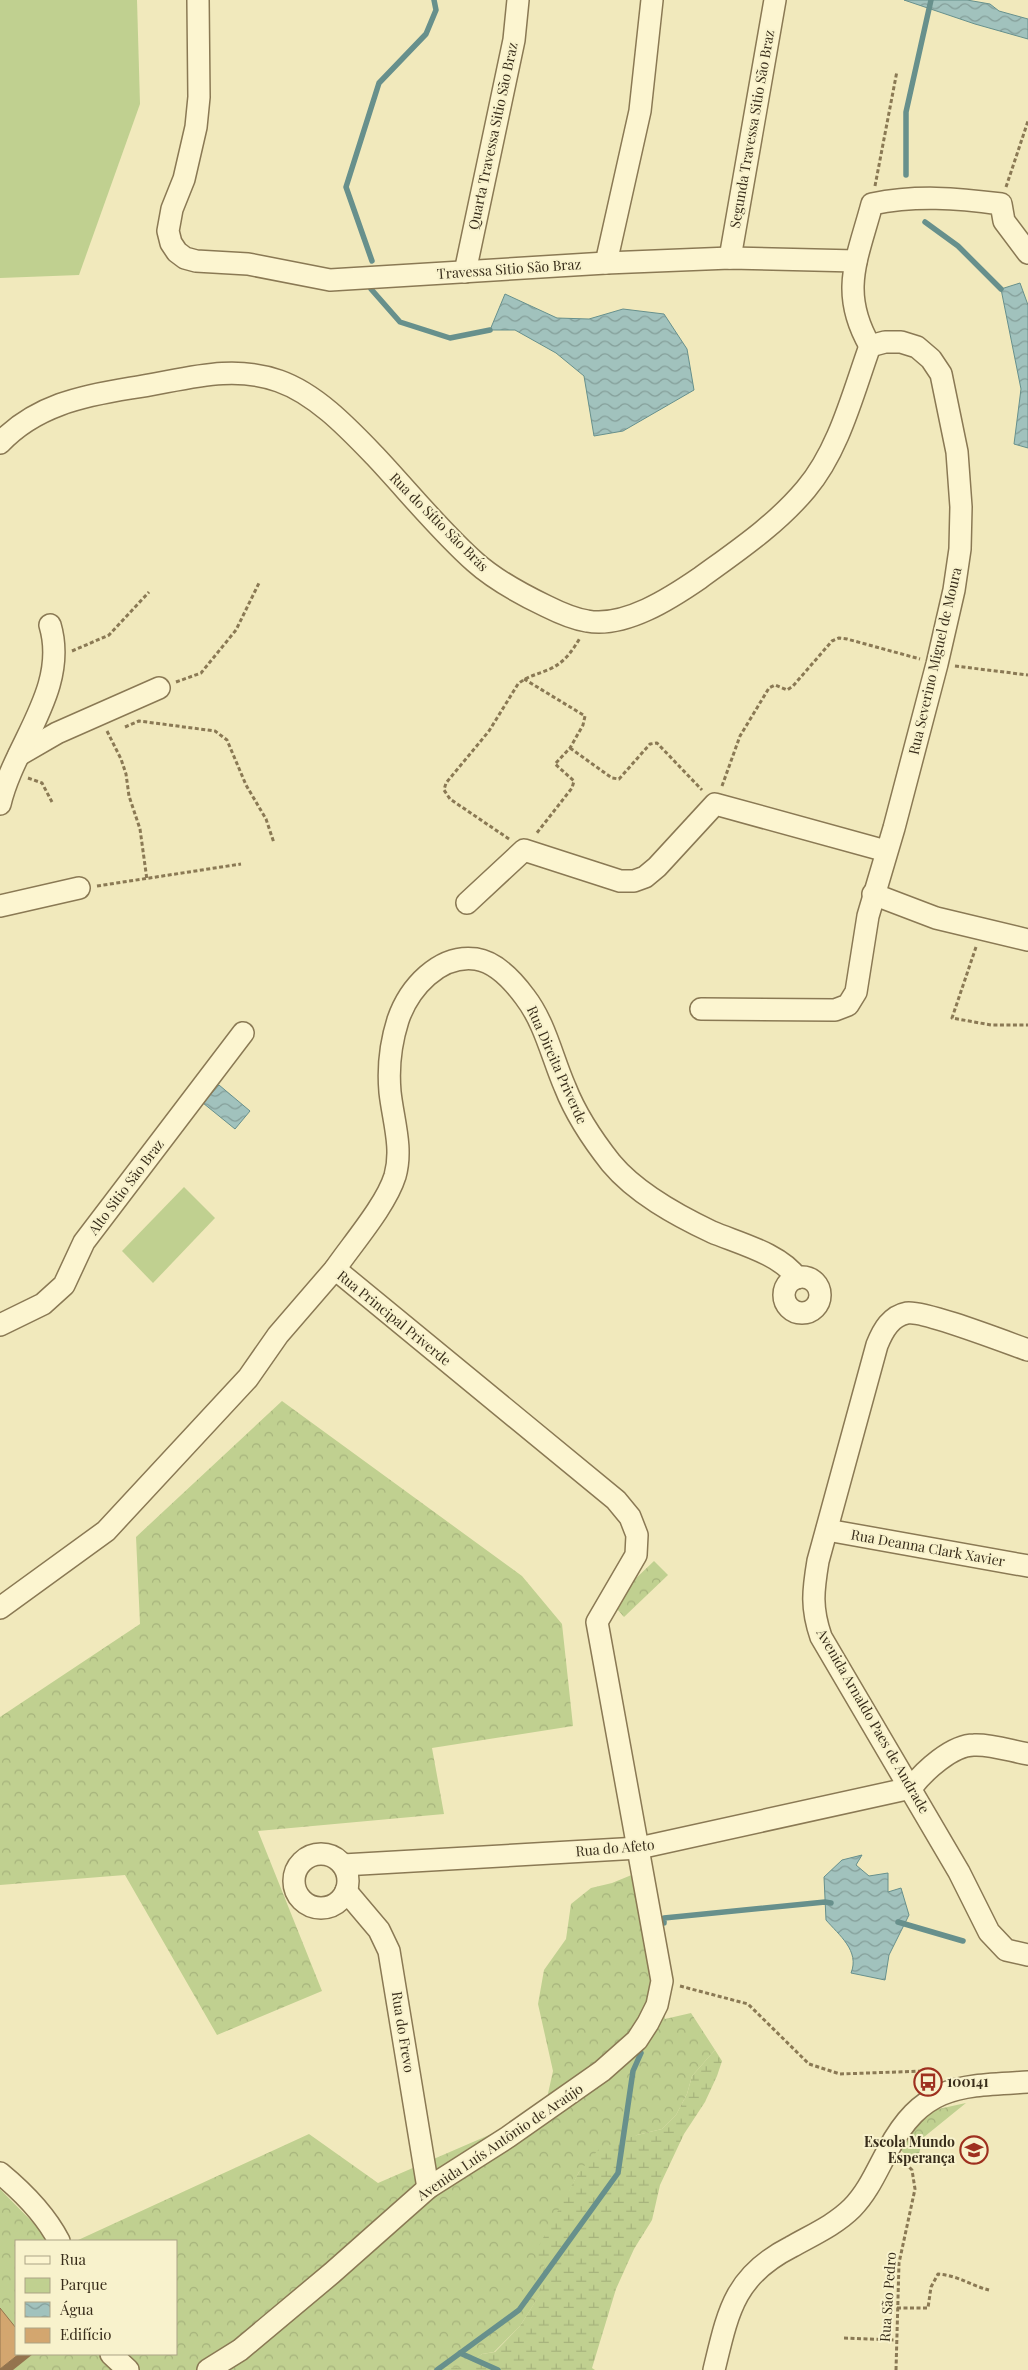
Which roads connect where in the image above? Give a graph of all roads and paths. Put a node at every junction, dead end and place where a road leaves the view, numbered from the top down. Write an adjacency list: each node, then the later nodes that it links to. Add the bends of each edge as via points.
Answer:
1 (198, 0): 13 (street, Travessa Sitio São Braz, via 200,97 191,150 168,231 177,252 196,261 248,264 330,280)
2 (518, 0): 13 (street, Quarta Travessa Sitio São Braz, via 514,40)
3 (652, 0): 12 (street, via 640,111)
4 (775, 0): 10 (street, Segunda Travessa Sitio São Braz)
5 (897, 71): 7 (path)
6 (1028, 121): 8 (path)
7 (872, 204): 8 (street, via 932,196); 11 (street)
8 (1001, 204): 9 (street, via 1004,221)
9 (1028, 253)
10 (730, 258): 11 (street, Travessa Sitio São Braz); 12 (street, Travessa Sitio São Braz)
11 (856, 261): 14 (street, via 852,279 853,306)
12 (606, 263): 13 (street, Travessa Sitio São Braz)
13 (465, 272)
14 (870, 346): 18 (street, Rua do Sítio São Brás, via 825,459 808,487 781,516 745,546 650,609 620,619); 20 (street, Rua Severino Miguel de Moura, via 901,342 916,347 932,359 941,374 958,452 960,550)
15 (0, 443): 18 (street, Rua do Sítio São Brás, via 37,412 79,398 215,372 258,375 281,381 306,394 354,434 475,562 530,598)
16 (259, 583): 24 (path, via 236,630 201,673)
17 (150, 592): 21 (path, via 109,635 68,652)
18 (589, 622): 23 (path, via 569,655 552,668)
19 (50, 625): 21 (street, via 56,642)
20 (937, 664): 22 (path); 29 (path, via 847,639 832,641 793,686 787,690 775,685 769,688 740,736); 32 (street, Rua Severino Miguel de Moura)
21 (55, 665): 27 (street, via 48,690)
22 (1028, 675)
23 (524, 679): 26 (path, via 585,716); 31 (path, via 444,790 450,799)
24 (158, 688): 25 (street)
25 (103, 725): 27 (street, via 57,733); 30 (path, via 139,721 215,731 227,740 246,785 266,819); 34 (path, via 126,774 129,796 140,829)
26 (570, 748): 29 (path, via 612,778 619,779 650,744 657,743); 31 (path, via 555,764 572,778 572,788)
27 (19, 755): 28 (street)
28 (0, 804)
29 (715, 804): 31 (street, via 657,868 634,881 620,881); 32 (street)
30 (274, 843)
31 (524, 850): 37 (street)
32 (886, 852): 36 (street, Rua Severino Miguel de Moura)
33 (241, 864): 34 (path)
34 (147, 880): 35 (path)
35 (80, 888): 38 (street)
36 (873, 894): 39 (street, via 936,918); 41 (street, Rua Severino Miguel de Moura, via 863,936 856,992 848,1005 835,1010)
37 (467, 903)
38 (0, 906)
39 (982, 930): 40 (street); 42 (path, via 952,1018)
40 (1028, 940)
41 (701, 1009)
42 (1028, 1025)
43 (244, 1033): 46 (street, Alto Sitio São Braz, via 84,1242 64,1285 43,1304)
44 (335, 1269): 45 (street, Rua Direita Priverde, via 376,1212 394,1177 399,1153 390,1090 391,1050 398,1019 410,996 428,974 447,962 476,959 501,970 526,998 541,1025 565,1088 586,1131 612,1165 639,1190 710,1230 782,1262); 50 (street, Rua Principal Priverde, via 278,1335 248,1378 106,1532); 51 (street, Rua Principal Priverde, via 616,1500 630,1517 637,1535 636,1555)
45 (797, 1278)
46 (0, 1325)
47 (1028, 1350): 48 (street, Avenida Arnaldo Paes de Andrade, via 917,1312 907,1312 888,1323 877,1345)
48 (827, 1530): 49 (street, Rua Deanna Clark Xavier); 53 (street, Avenida Arnaldo Paes de Andrade, via 813,1591 814,1615 821,1637)
49 (1028, 1566)
50 (0, 1608)
51 (598, 1622): 54 (street, Avenida Luís Antônio de Araújo)
52 (1028, 1754): 53 (street, via 973,1744 939,1761)
53 (911, 1788): 54 (street, Rua do Afeto); 57 (street, Avenida Arnaldo Paes de Andrade, via 959,1872 983,1922 1006,1950)
54 (639, 1848): 55 (street, Rua do Afeto); 58 (street, Avenida Luís Antônio de Araújo)
55 (343, 1864): 56 (street, via 347,1873); 56 (street, Rua do Afeto, via 328,1855 310,1856 297,1869 294,1886 303,1901 318,1908 335,1904)
56 (346, 1891): 63 (street, Rua do Frevo, via 379,1930 389,1951)
57 (1028, 1955)
58 (662, 1981): 60 (path, via 748,2004 809,2064 840,2074 924,2071); 63 (street, Avenida Luís Antônio de Araújo, via 657,2005 648,2023 623,2053 571,2094)
59 (1028, 2082): 60 (street)
60 (943, 2092): 61 (street, via 915,2110)
61 (889, 2148): 66 (path, Rua São Pedro, via 912,2170 916,2190 899,2263); 72 (street, via 866,2191 837,2222 764,2263 746,2280 735,2298)
62 (0, 2173): 64 (street, via 30,2201)
63 (428, 2188): 71 (street, Avenida Luís Antônio de Araújo, via 332,2274 240,2350)
64 (58, 2240)
65 (989, 2290): 66 (path, via 954,2276 938,2274 931,2287 928,2308)
66 (897, 2308): 68 (path, Rua São Pedro)
67 (844, 2338): 68 (path)
68 (896, 2340): 73 (path, Rua São Pedro)
69 (112, 2355): 70 (street)
70 (128, 2370)
71 (208, 2370)
72 (714, 2370)
73 (896, 2370)

